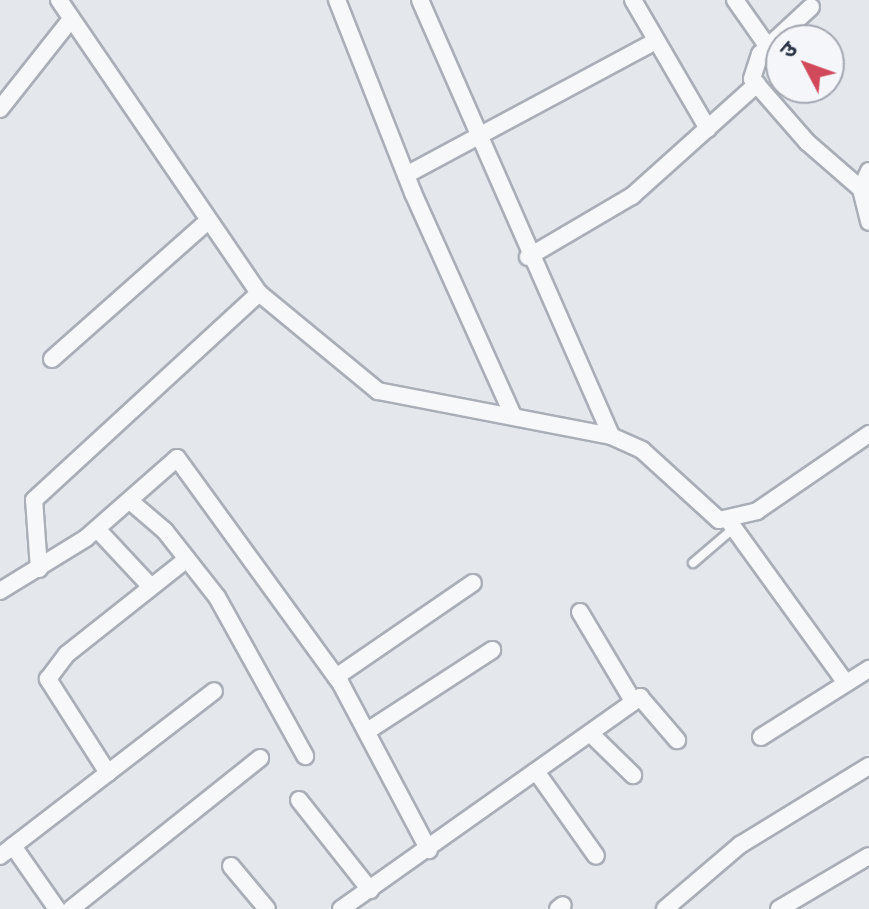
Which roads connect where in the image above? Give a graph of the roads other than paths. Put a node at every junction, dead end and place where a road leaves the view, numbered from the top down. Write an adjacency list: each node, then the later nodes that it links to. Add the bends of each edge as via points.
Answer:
1 (59, 0): 7 (street)
2 (337, 0): 17 (street)
3 (420, 0): 15 (street)
4 (633, 0): 9 (street)
5 (735, 0): 10 (street)
6 (811, 7): 8 (street)
7 (68, 23): 13 (street); 19 (street)
8 (793, 24)
9 (656, 41): 14 (street); 15 (street)
10 (765, 43)
11 (765, 51): 12 (street, via 750,71)
12 (757, 84): 14 (street); 18 (street)
13 (0, 109)
14 (708, 129): 21 (street, via 632,196)
15 (476, 138): 17 (street); 21 (street)
16 (869, 171): 18 (street)
17 (406, 175): 24 (street)
18 (861, 189): 20 (street)
19 (207, 222): 22 (street); 23 (street)
20 (869, 222)
21 (528, 257): 26 (street)
22 (259, 293): 24 (street, via 378,391 401,401); 32 (street, via 34,500)
23 (52, 359)
24 (513, 416): 26 (street)
25 (869, 434): 28 (street)
26 (611, 436): 28 (street, via 642,450 699,505)
27 (130, 501): 29 (street); 30 (street); 39 (street, via 177,458)
28 (731, 524): 31 (lane); 40 (street)
29 (97, 529): 32 (street); 34 (street)
30 (187, 559): 34 (street); 47 (street, via 217,597)
31 (693, 563)
32 (39, 569): 35 (street)
33 (473, 583): 39 (street)
34 (151, 587): 50 (street, via 67,654 48,679)
35 (0, 591)
36 (580, 612): 42 (street)
37 (492, 650): 43 (street)
38 (869, 669): 40 (street)
39 (336, 677): 43 (street)
40 (846, 683): 45 (street)
41 (214, 691): 50 (street)
42 (633, 701): 44 (street); 46 (street, via 647,698)
43 (369, 730): 54 (street)
44 (591, 734): 51 (street); 52 (street)
45 (761, 737)
46 (677, 740)
47 (305, 756)
48 (260, 758): 61 (street)
49 (869, 766): 64 (street, via 740,845)
50 (108, 773): 55 (street)
51 (538, 774): 54 (street); 56 (street)
52 (633, 775)
53 (299, 800): 59 (street)
54 (429, 850): 59 (street)
55 (7, 851): 60 (street)
56 (596, 856)
57 (869, 856): 65 (street)
58 (231, 866): 62 (street)
59 (370, 890): 63 (street)
60 (57, 909)
61 (71, 909)
62 (267, 909)
63 (341, 909)
64 (665, 909)
65 (779, 909)

